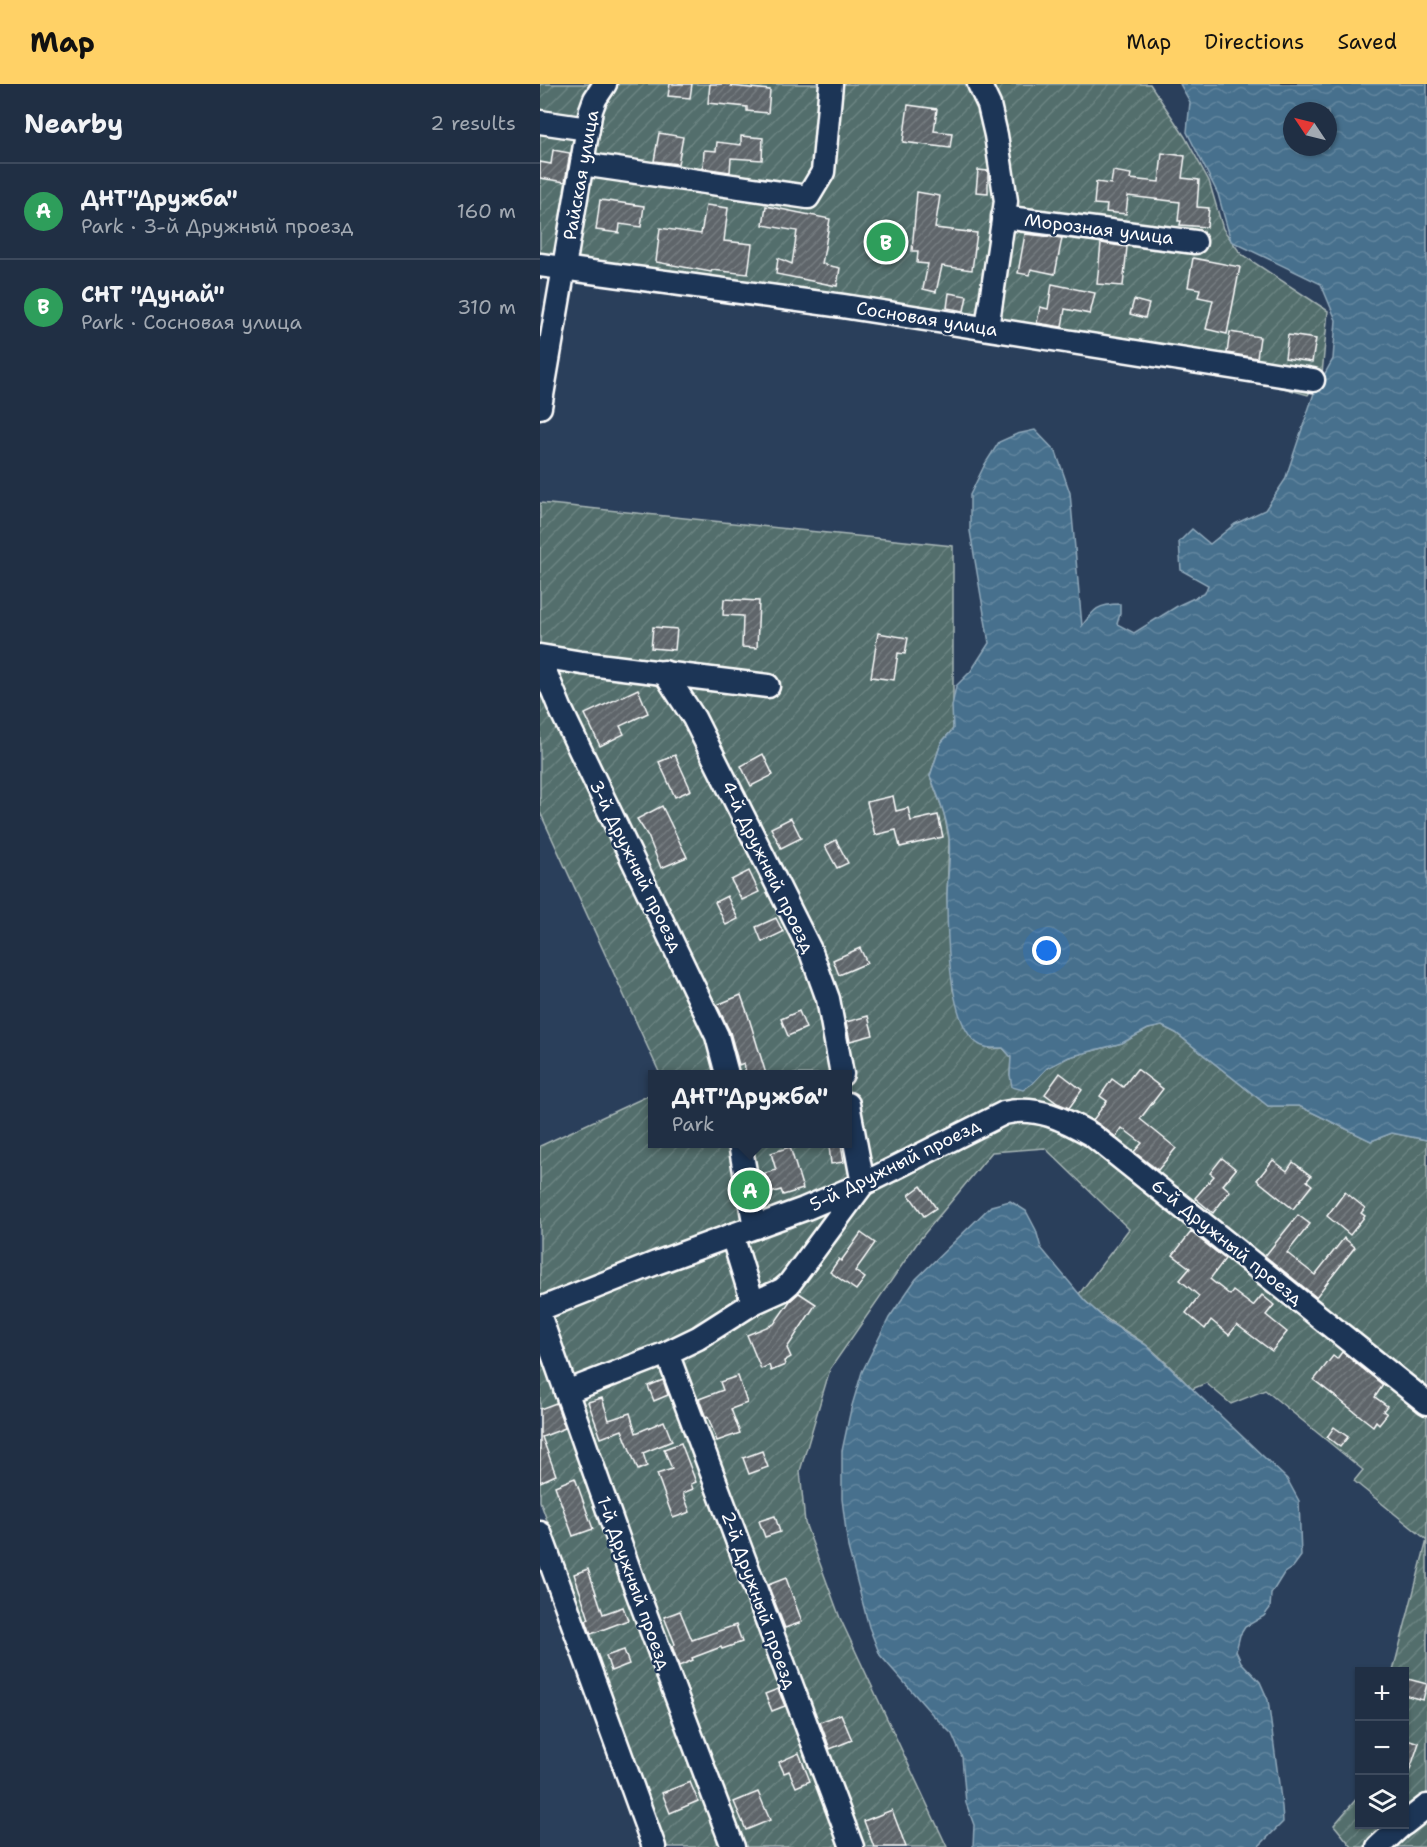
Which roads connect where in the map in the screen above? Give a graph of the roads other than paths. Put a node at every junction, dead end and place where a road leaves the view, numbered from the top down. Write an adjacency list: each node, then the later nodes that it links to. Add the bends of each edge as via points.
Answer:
1 (606, 84): 5 (street, Райская улица, via 595,99)
2 (831, 84): 6 (street, via 823,172 807,197)
3 (979, 84): 7 (street, via 996,135 1006,201)
4 (540, 122): 5 (street)
5 (588, 129): 6 (street, Райская улица)
6 (582, 164): 10 (street, Райская улица)
7 (1003, 217): 8 (street, Морозная улица); 11 (street)
8 (1196, 242)
9 (540, 265): 10 (street, Сосновая улица)
10 (565, 269): 11 (street, Сосновая улица); 13 (street, Райская улица)
11 (987, 328): 12 (street, Сосновая улица)
12 (1313, 380)
13 (540, 406)
14 (540, 657): 15 (street); 17 (street, 3-й Дружный проезд, via 560,708 717,1036)
15 (664, 672): 16 (street); 18 (street, 4-й Дружный проезд, via 694,718 811,952 828,999)
16 (768, 686)
17 (726, 1070)
18 (841, 1070)
19 (1014, 1111): 22 (street, 5-й Дружный проезд); 30 (street, 6-й Дружный проезд, via 1061,1118 1092,1135)
20 (852, 1127): 22 (street)
21 (741, 1148): 23 (street)
22 (862, 1184): 23 (street, 5-й Дружный проезд); 25 (street, via 789,1284)
23 (755, 1227): 24 (street, 5-й Дружный проезд)
24 (732, 1235): 25 (street); 26 (street, 5-й Дружный проезд)
25 (753, 1303): 28 (street)
26 (540, 1309)
27 (540, 1317): 29 (street, 1-й Дружный проезд)
28 (667, 1353): 29 (street); 37 (street, 2-й Дружный проезд)
29 (566, 1392): 36 (street, 1-й Дружный проезд)
30 (1427, 1402)
31 (540, 1533): 35 (street)
32 (1427, 1806): 33 (street)
33 (1409, 1820)
34 (1398, 1829): 38 (street)
35 (654, 1847)
36 (733, 1847)
37 (852, 1847)
38 (1378, 1847)

